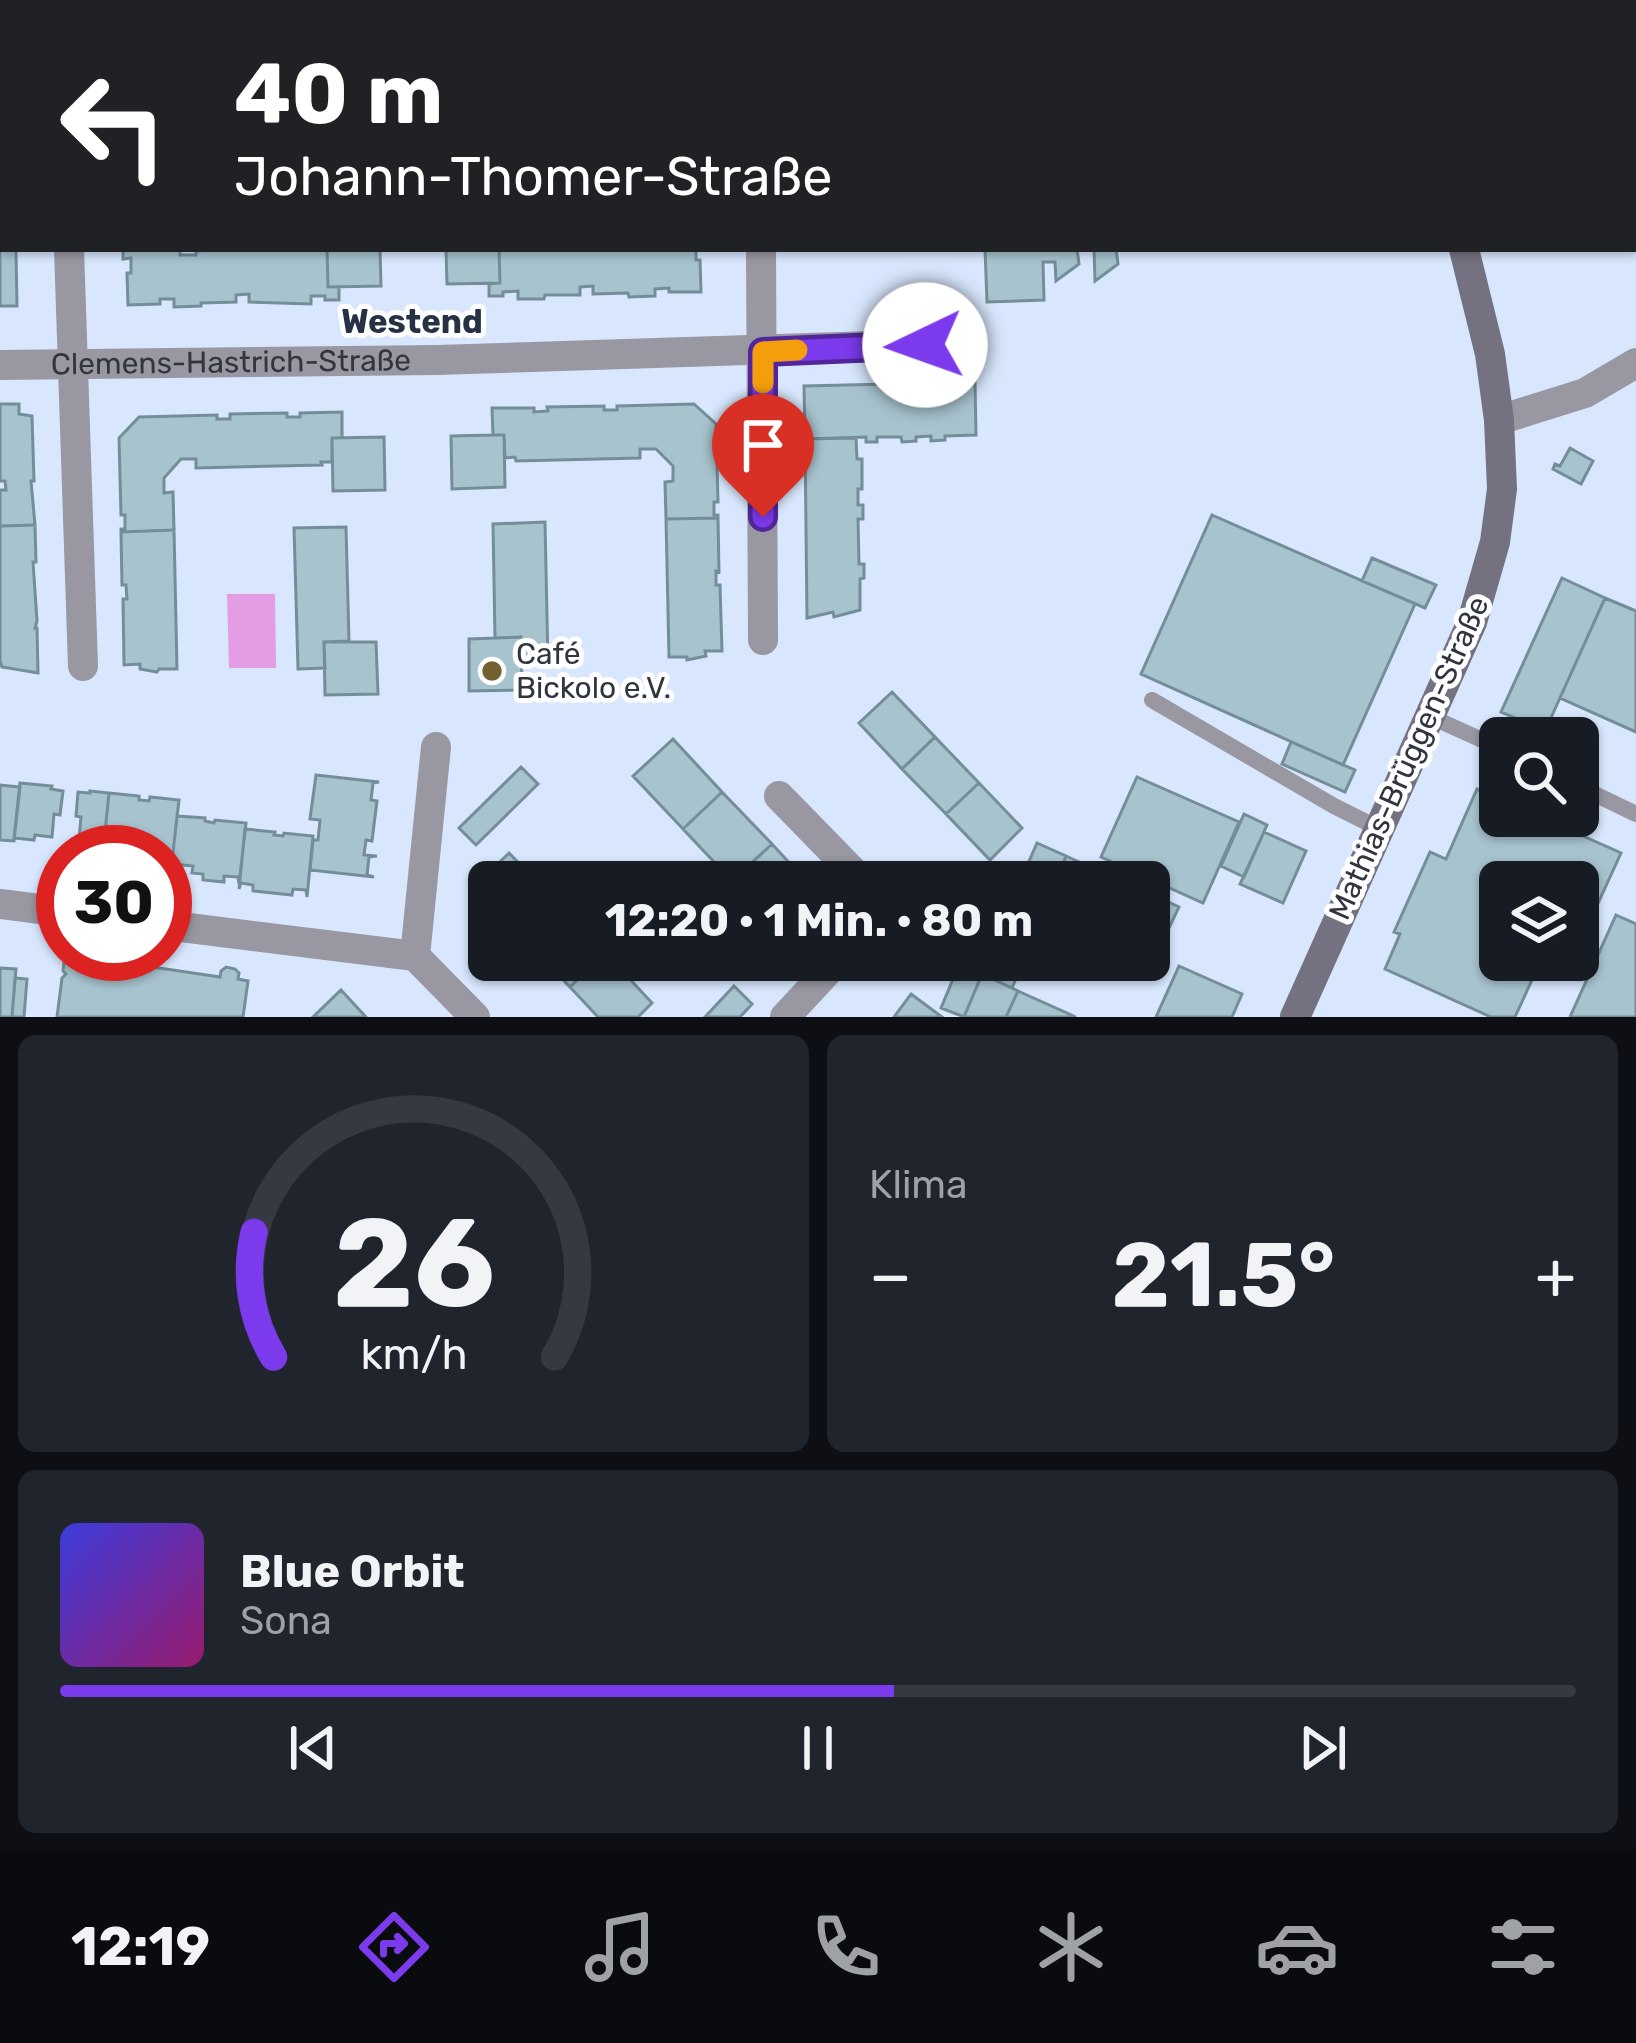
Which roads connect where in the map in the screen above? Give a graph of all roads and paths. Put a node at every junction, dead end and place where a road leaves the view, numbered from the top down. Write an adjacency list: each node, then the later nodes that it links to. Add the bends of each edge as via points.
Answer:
1 (69, 252): 7 (street)
2 (761, 252): 5 (street)
3 (1465, 252): 9 (street, Mathias-Brüggen-Straße)
4 (965, 343): 5 (street, Clemens-Hastrich-Straße)
5 (763, 352): 7 (street, Clemens-Hastrich-Straße); 10 (street)
6 (1636, 363): 9 (street, via 1585,393)
7 (71, 364): 8 (street, Clemens-Hastrich-Straße); 11 (street)
8 (0, 365)
9 (1499, 420): 13 (street, Mathias-Brüggen-Straße, via 1496,542)
10 (763, 640)
11 (83, 666)
12 (1152, 700): 19 (lane)
13 (1431, 717): 14 (lane); 19 (street, Mathias-Brüggen-Straße)
14 (1479, 739)
15 (436, 747): 24 (street)
16 (779, 796): 20 (street)
17 (1599, 796): 18 (lane)
18 (1636, 814)
19 (1380, 829): 28 (street, Mathias-Brüggen-Straße)
20 (842, 861)
21 (0, 904): 22 (street)
22 (36, 909)
23 (192, 929): 24 (street)
24 (415, 956): 26 (street)
25 (818, 981): 27 (street)
26 (475, 1017)
27 (785, 1017)
28 (1295, 1017)

